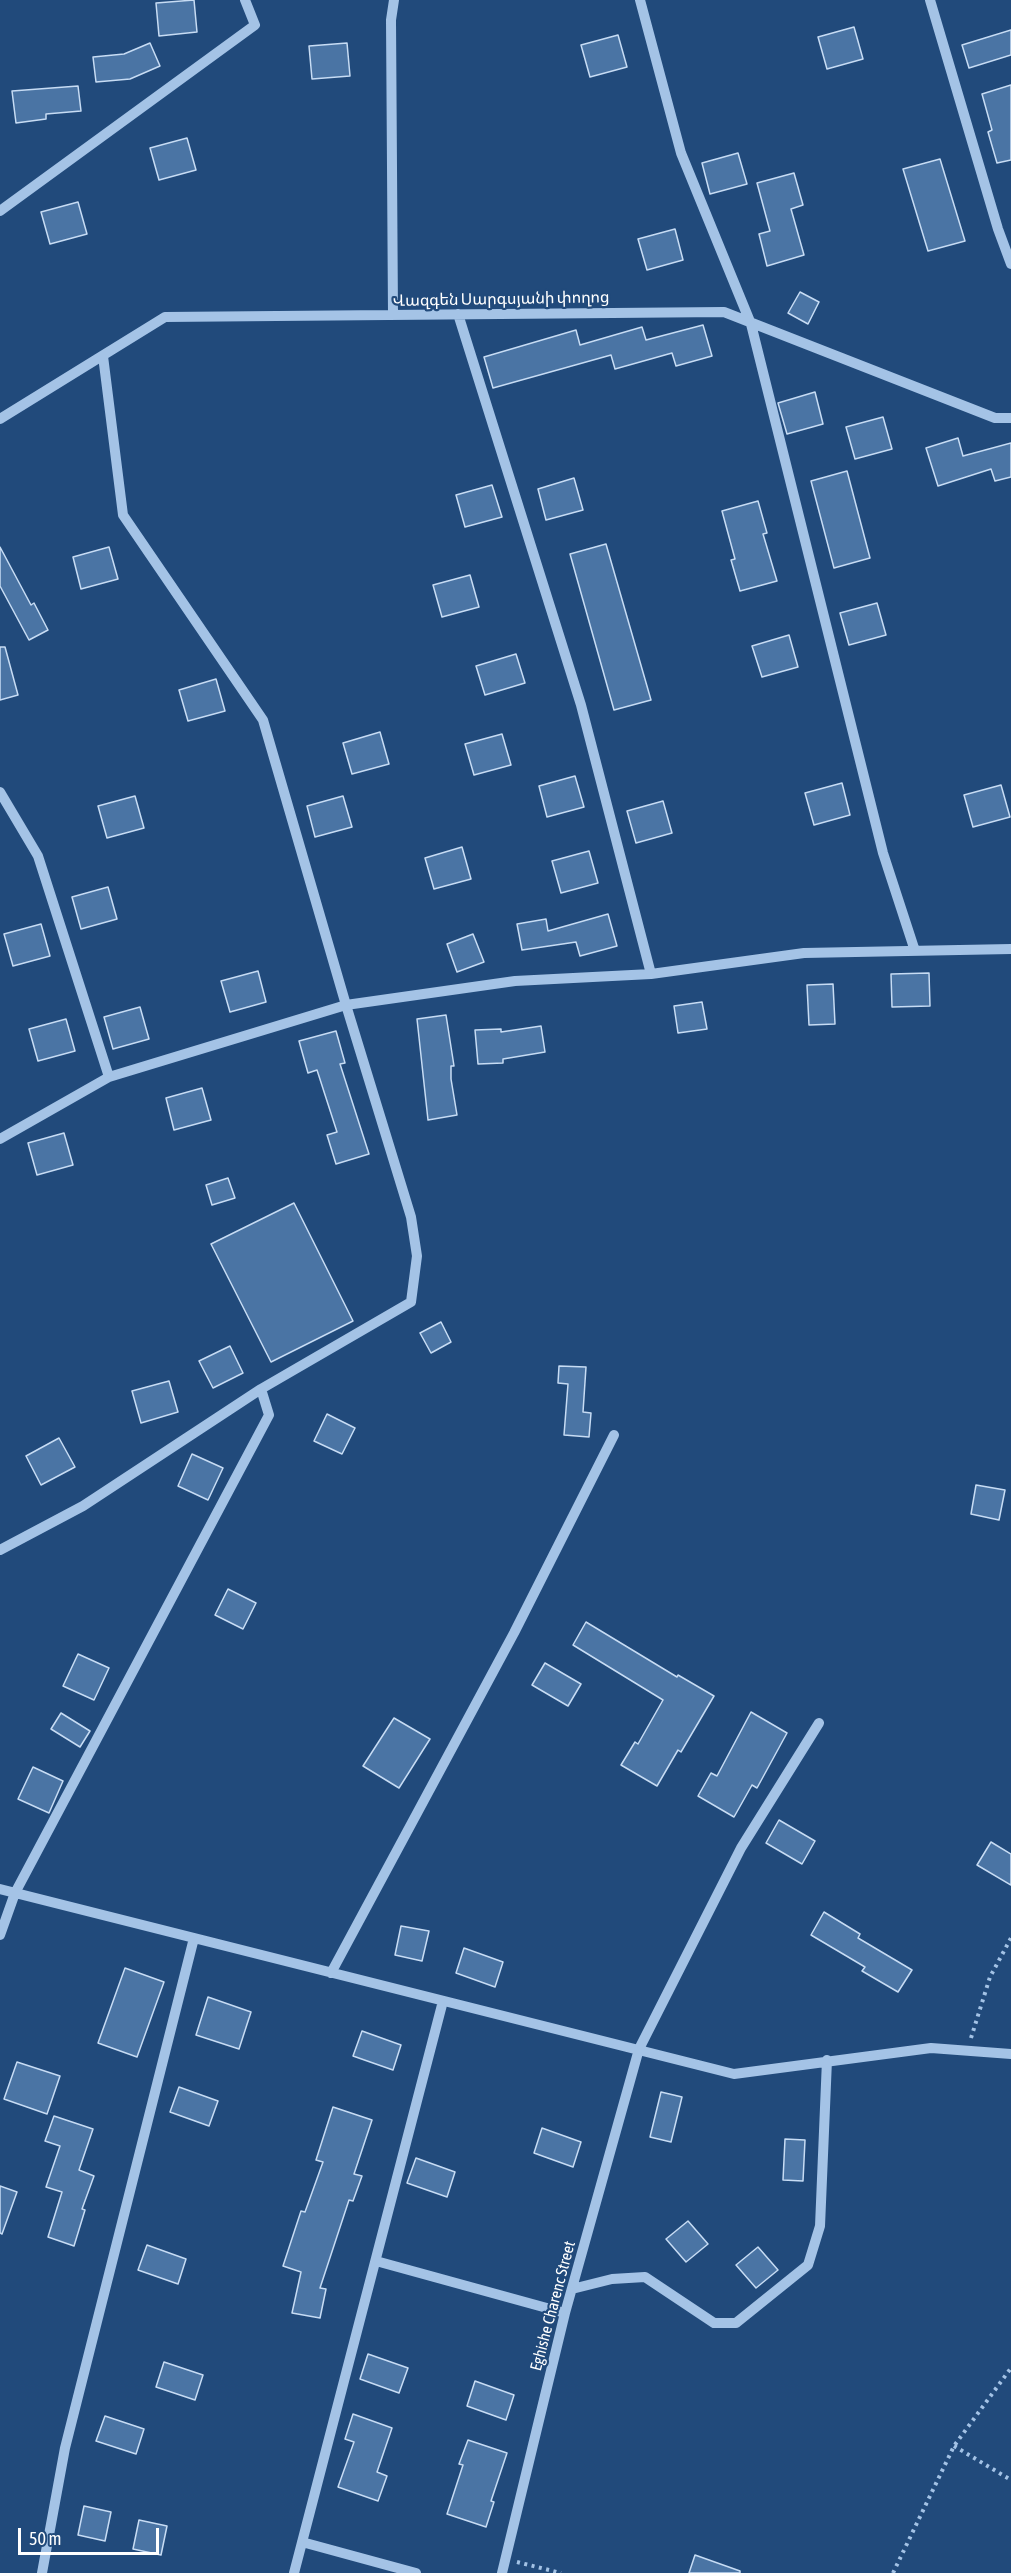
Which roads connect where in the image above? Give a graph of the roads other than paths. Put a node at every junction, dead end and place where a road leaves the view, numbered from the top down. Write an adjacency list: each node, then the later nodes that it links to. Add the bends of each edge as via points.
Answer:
1 (245, 0): 5 (street, via 255,25)
2 (394, 0): 7 (street)
3 (640, 0): 9 (street, via 681,153)
4 (930, 0): 6 (street)
5 (0, 211)
6 (1011, 264)
7 (393, 315): 8 (street, Վազգեն Սարգսյանի փողոց); 10 (street, Վազգեն Սարգսյանի փողոց, via 165,317)
8 (458, 315): 9 (street, Վազգեն Սարգսյանի փողոց, via 724,312); 16 (street, via 581,705)
9 (751, 324): 12 (street, Վազգեն Սարգսյանի փողոց, via 995,418); 15 (street, via 883,853)
10 (103, 356): 11 (street, Վազգեն Սարգսյանի փողոց); 17 (street, via 123,515 263,720)
11 (0, 418)
12 (1011, 418)
13 (0, 792): 18 (street, via 38,856)
14 (1011, 949): 15 (street)
15 (915, 951): 16 (street, via 804,953)
16 (651, 974): 17 (street, via 515,981)
17 (346, 1005): 18 (street); 20 (street, via 411,1217 417,1256 411,1302)
18 (110, 1077): 19 (street)
19 (0, 1139)
20 (261, 1389): 22 (street, via 83,1506); 25 (street, via 269,1415)
21 (614, 1435): 28 (street, via 514,1633)
22 (0, 1550)
23 (819, 1723): 30 (street, Eghishe Charenc Street, via 741,1848)
24 (0, 1889): 25 (street)
25 (15, 1893): 26 (street); 27 (street)
26 (0, 1935)
27 (194, 1938): 28 (street); 37 (street, via 65,2448)
28 (331, 1973): 29 (street)
29 (443, 2001): 30 (street); 33 (street)
30 (639, 2049): 32 (street, via 734,2074); 34 (street, Eghishe Charenc Street)
31 (1011, 2054): 32 (street, via 931,2048)
32 (827, 2060): 34 (street, via 820,2226 808,2265 736,2323 714,2323 645,2277 612,2279)
33 (375, 2261): 35 (street); 36 (street)
34 (572, 2289): 35 (street, Eghishe Charenc Street)
35 (565, 2313): 40 (street, Eghishe Charenc Street)
36 (302, 2542): 38 (street); 39 (street)
37 (42, 2573)
38 (294, 2573)
39 (416, 2573)
40 (502, 2573)

